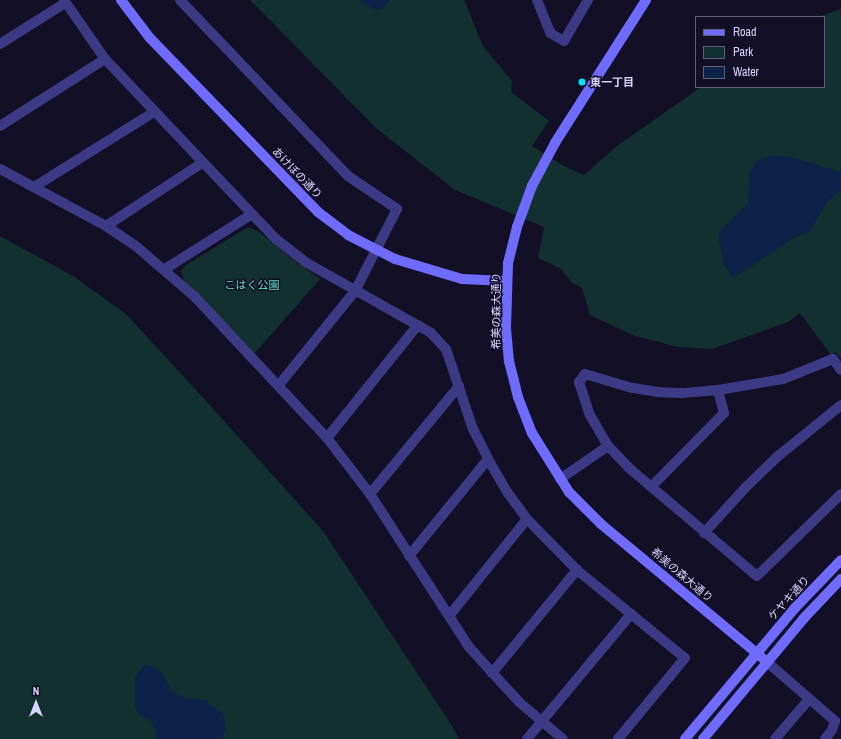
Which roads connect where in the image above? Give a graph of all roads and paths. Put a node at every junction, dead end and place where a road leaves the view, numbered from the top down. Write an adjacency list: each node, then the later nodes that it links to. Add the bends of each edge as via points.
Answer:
1 (121, 0): 16 (street, あけぼの通り, via 150,38 318,212 348,235)
2 (180, 0): 16 (street, via 348,176 397,209)
3 (537, 0): 4 (street, via 550,33 564,41)
4 (588, 0)
5 (646, 0): 18 (street, 希美の森大通り, via 556,143 532,186 516,227)
6 (64, 2): 7 (street); 8 (street)
7 (0, 44)
8 (105, 59): 9 (street); 10 (street)
9 (154, 112): 11 (street); 13 (street)
10 (0, 126)
11 (202, 162): 14 (street); 15 (street)
12 (0, 168): 13 (street)
13 (34, 187): 15 (street)
14 (252, 214): 17 (street); 19 (street, via 276,239 307,263)
15 (106, 226): 17 (street)
16 (376, 250): 18 (street, あけぼの通り, via 395,259 462,279); 19 (street)
17 (165, 269): 22 (street, via 195,297)
18 (507, 281): 29 (street, 希美の森大通り, via 506,328 509,361 515,386 532,433)
19 (355, 291): 20 (street); 22 (street)
20 (418, 325): 23 (street, via 431,332 446,349); 26 (street)
21 (841, 370): 24 (street, via 833,359 783,379)
22 (278, 386): 26 (street)
23 (459, 386): 28 (street, via 473,429); 31 (street)
24 (718, 390): 27 (street, via 658,392 632,388 585,374 579,382 583,398); 30 (street, via 724,413)
25 (841, 405): 34 (street, via 777,457)
26 (327, 438): 31 (street)
27 (608, 446): 29 (street); 30 (street)
28 (488, 459): 33 (street); 35 (street)
29 (560, 479): 41 (street, 希美の森大通り, via 601,524)
30 (651, 487): 34 (street)
31 (370, 494): 35 (street)
32 (841, 494): 34 (street, via 757,576)
33 (527, 519): 37 (street); 40 (street)
34 (704, 533)
35 (409, 556): 40 (street)
36 (841, 560): 41 (street, ケヤキ通り)
37 (577, 570): 39 (street); 43 (street)
38 (841, 579): 42 (street)
39 (631, 614): 45 (street); 48 (street, via 685,658)
40 (449, 616): 43 (street, via 469,647)
41 (756, 653): 42 (street, 希美の森大通り); 49 (street)
42 (767, 662): 44 (street); 50 (street)
43 (492, 673): 45 (street)
44 (809, 698): 51 (street); 52 (street, via 834,721 832,730)
45 (541, 722): 46 (street); 47 (street)
46 (528, 739)
47 (563, 739)
48 (618, 739)
49 (685, 739)
50 (703, 739)
51 (775, 739)
52 (825, 739)

